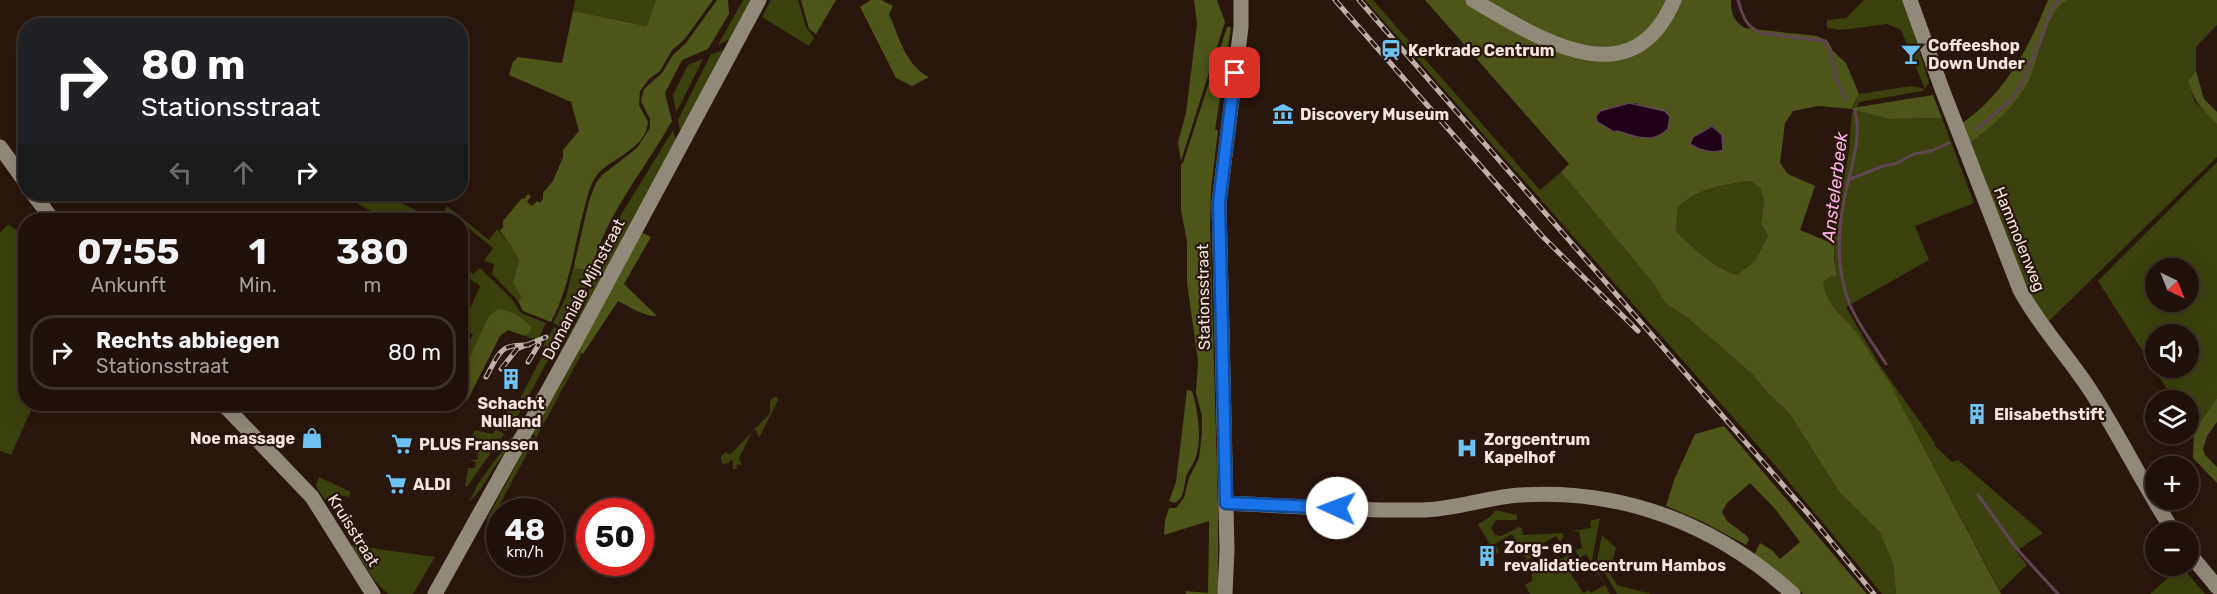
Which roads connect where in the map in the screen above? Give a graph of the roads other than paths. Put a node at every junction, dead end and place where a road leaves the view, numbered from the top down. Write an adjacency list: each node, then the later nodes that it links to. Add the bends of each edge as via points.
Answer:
1 (759, 0): 16 (main road, Domaniale Mijnstraat)
2 (1241, 0): 11 (main road, Stationsstraat, via 1219,203)
3 (1473, 0): 4 (main road, via 1530,33 1575,51 1603,56 1627,50 1652,34)
4 (1674, 0)
5 (1910, 0): 12 (main road, Hammolenweg, via 2020,290 2092,394)
6 (0, 147): 7 (main road)
7 (18, 172)
8 (38, 201): 9 (main road)
9 (48, 213)
10 (230, 411): 15 (main road, Kruisstraat, via 316,504)
11 (1226, 503): 17 (main road, Stationsstraat); 18 (main road, via 1423,510 1520,495 1589,496 1665,514 1714,536 1753,560)
12 (2168, 522)
13 (2199, 565): 14 (main road)
14 (2217, 587)
15 (373, 594)
16 (435, 594)
17 (1225, 594)
18 (1793, 594)

